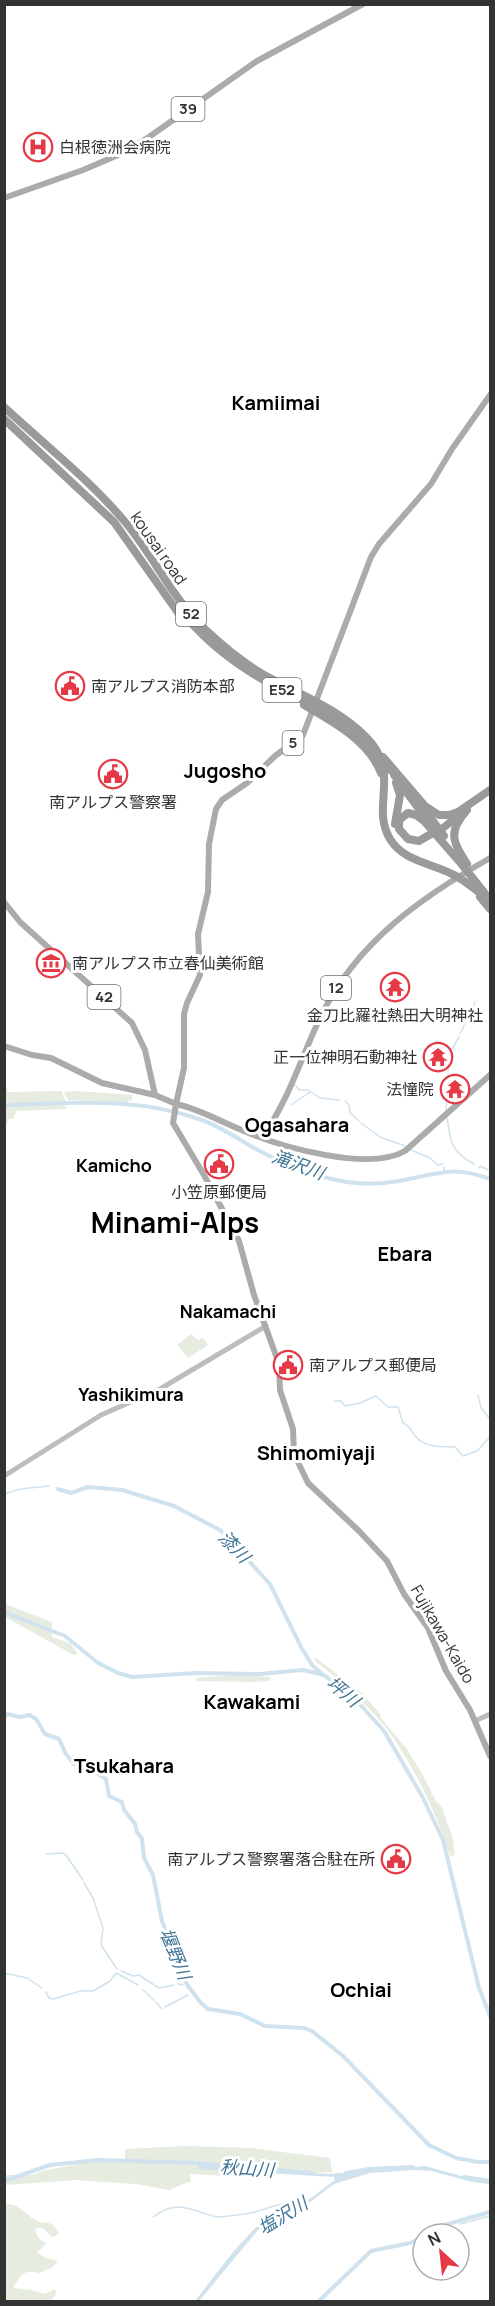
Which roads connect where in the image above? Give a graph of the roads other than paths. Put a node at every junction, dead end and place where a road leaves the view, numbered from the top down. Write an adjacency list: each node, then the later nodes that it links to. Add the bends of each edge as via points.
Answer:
1 (357, 4): 3 (main road, 39, via 256,58 122,150)
2 (363, 4): 3 (main road, 39, via 256,61 118,155)
3 (4, 197)
4 (490, 395): 7 (main road, 5, via 431,484 371,557)
5 (4, 410): 7 (highway, kousai road / 52, via 118,513 205,630 258,671); 9 (highway, E52, bridge, via 116,518 177,606 207,639 252,673 320,710 359,738); 9 (highway, E52, bridge, via 117,516 180,604 214,641 253,670 332,713 358,733)
6 (4, 419): 8 (highway, kousai road / 52, via 106,513 176,610 207,643 253,677)
7 (316, 701): 8 (main road, 5); 11 (highway, kousai road / 52, via 358,729 376,749 384,767)
8 (314, 710): 11 (highway, kousai road / 52, via 372,756 382,776); 24 (main road, 5, via 302,736 216,809 209,844 208,892 198,934 200,975 184,1014 184,1068)
9 (391, 769): 12 (highway, via 435,814 449,815); 16 (highway, E52); 16 (highway, via 399,791 395,823 398,834 415,843 432,835 408,839 399,829 399,820 408,813 421,818)
10 (490, 791): 12 (highway)
11 (384, 795): 15 (highway, kousai road / 52, via 384,822 393,844 408,856)
12 (466, 809): 13 (highway); 16 (highway, via 453,834)
13 (443, 827)
14 (490, 859): 16 (main road, 12)
15 (448, 872): 16 (highway, kousai road / 52); 17 (highway)
16 (466, 872): 17 (main road, 12); 18 (highway, E52, bridge); 18 (highway, E52, bridge); 20 (highway, kousai road / 52)
17 (448, 884): 25 (main road, 12, via 395,921 347,973 323,1012 279,1111)
18 (490, 900)
19 (4, 902): 23 (main road, 42, via 20,922 132,1023 145,1050)
20 (490, 909)
21 (4, 1046): 23 (main road, via 51,1058 102,1083)
22 (490, 1075): 25 (main road, via 410,1148 393,1157 375,1160 321,1154)
23 (155, 1095): 24 (main road)
24 (176, 1105): 25 (main road, via 196,1109); 26 (main road, Fujikawa-Kaido, via 173,1124 237,1237)
25 (262, 1137)
26 (266, 1326): 27 (main road, via 160,1389 101,1415); 29 (main road, Fujikawa-Kaido, via 279,1364 280,1390 293,1429 294,1454 303,1475 387,1561 428,1628 446,1671)
27 (4, 1476)
28 (490, 1714): 29 (main road)
29 (475, 1721): 30 (main road, Fujikawa-Kaido)
30 (490, 1756)

